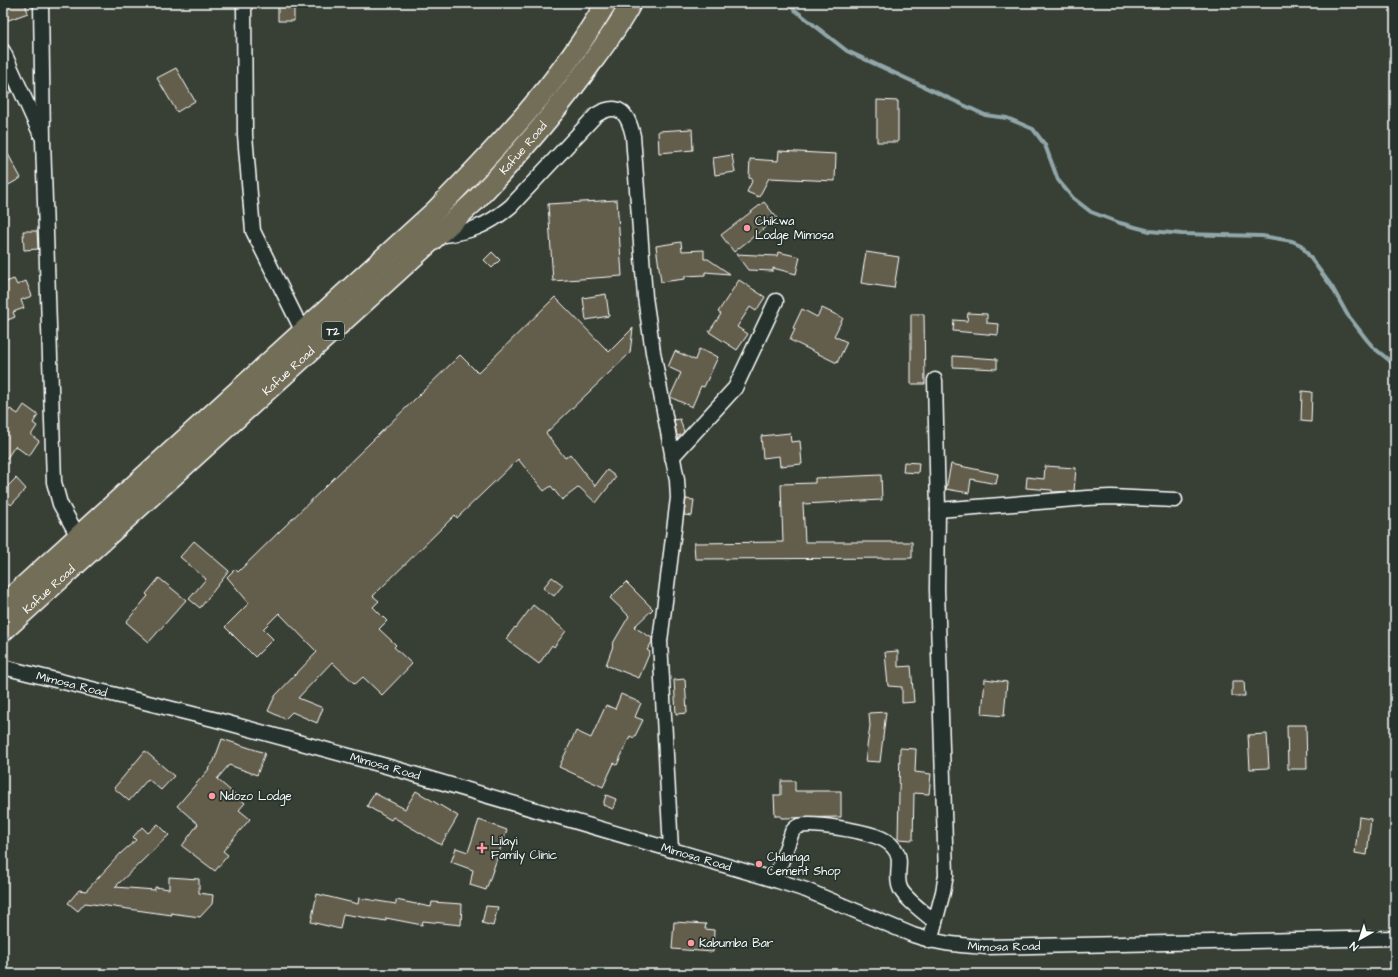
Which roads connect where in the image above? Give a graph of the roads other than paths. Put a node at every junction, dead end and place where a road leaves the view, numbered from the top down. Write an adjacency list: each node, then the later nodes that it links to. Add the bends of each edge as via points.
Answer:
1 (41, 3): 6 (street)
2 (244, 3): 9 (street, via 245,135 253,231)
3 (606, 3): 9 (highway, Kafue Road / T2, via 574,54 499,146 435,211)
4 (631, 3): 7 (highway, Kafue Road / T2, via 606,43 540,130 507,168)
5 (3, 51): 6 (street)
6 (43, 140): 14 (street, via 54,482 60,504)
7 (437, 236): 11 (street, via 460,234 487,224 499,216 596,116 616,109 627,116 633,136 645,297 652,352); 16 (highway, Kafue Road / T2)
8 (776, 301): 11 (street, via 735,388)
9 (302, 332): 14 (highway, Kafue Road / T2)
10 (935, 380): 13 (street)
11 (672, 457): 18 (street, via 678,498 660,641)
12 (1175, 500): 13 (street, via 1087,498)
13 (938, 510): 20 (street, via 937,589 946,875)
14 (78, 536): 15 (highway, Kafue Road / T2)
15 (3, 605)
16 (3, 631)
17 (4, 667): 18 (street, Mimosa Road, via 233,724)
18 (672, 850): 19 (street, Mimosa Road)
19 (775, 880): 20 (street, via 792,832 796,828 807,825 823,826 876,836 892,846 898,855 902,892); 22 (street, Mimosa Road, via 806,890)
20 (935, 922): 22 (street)
21 (1395, 938): 22 (street, Mimosa Road, via 986,947)
22 (930, 941)

